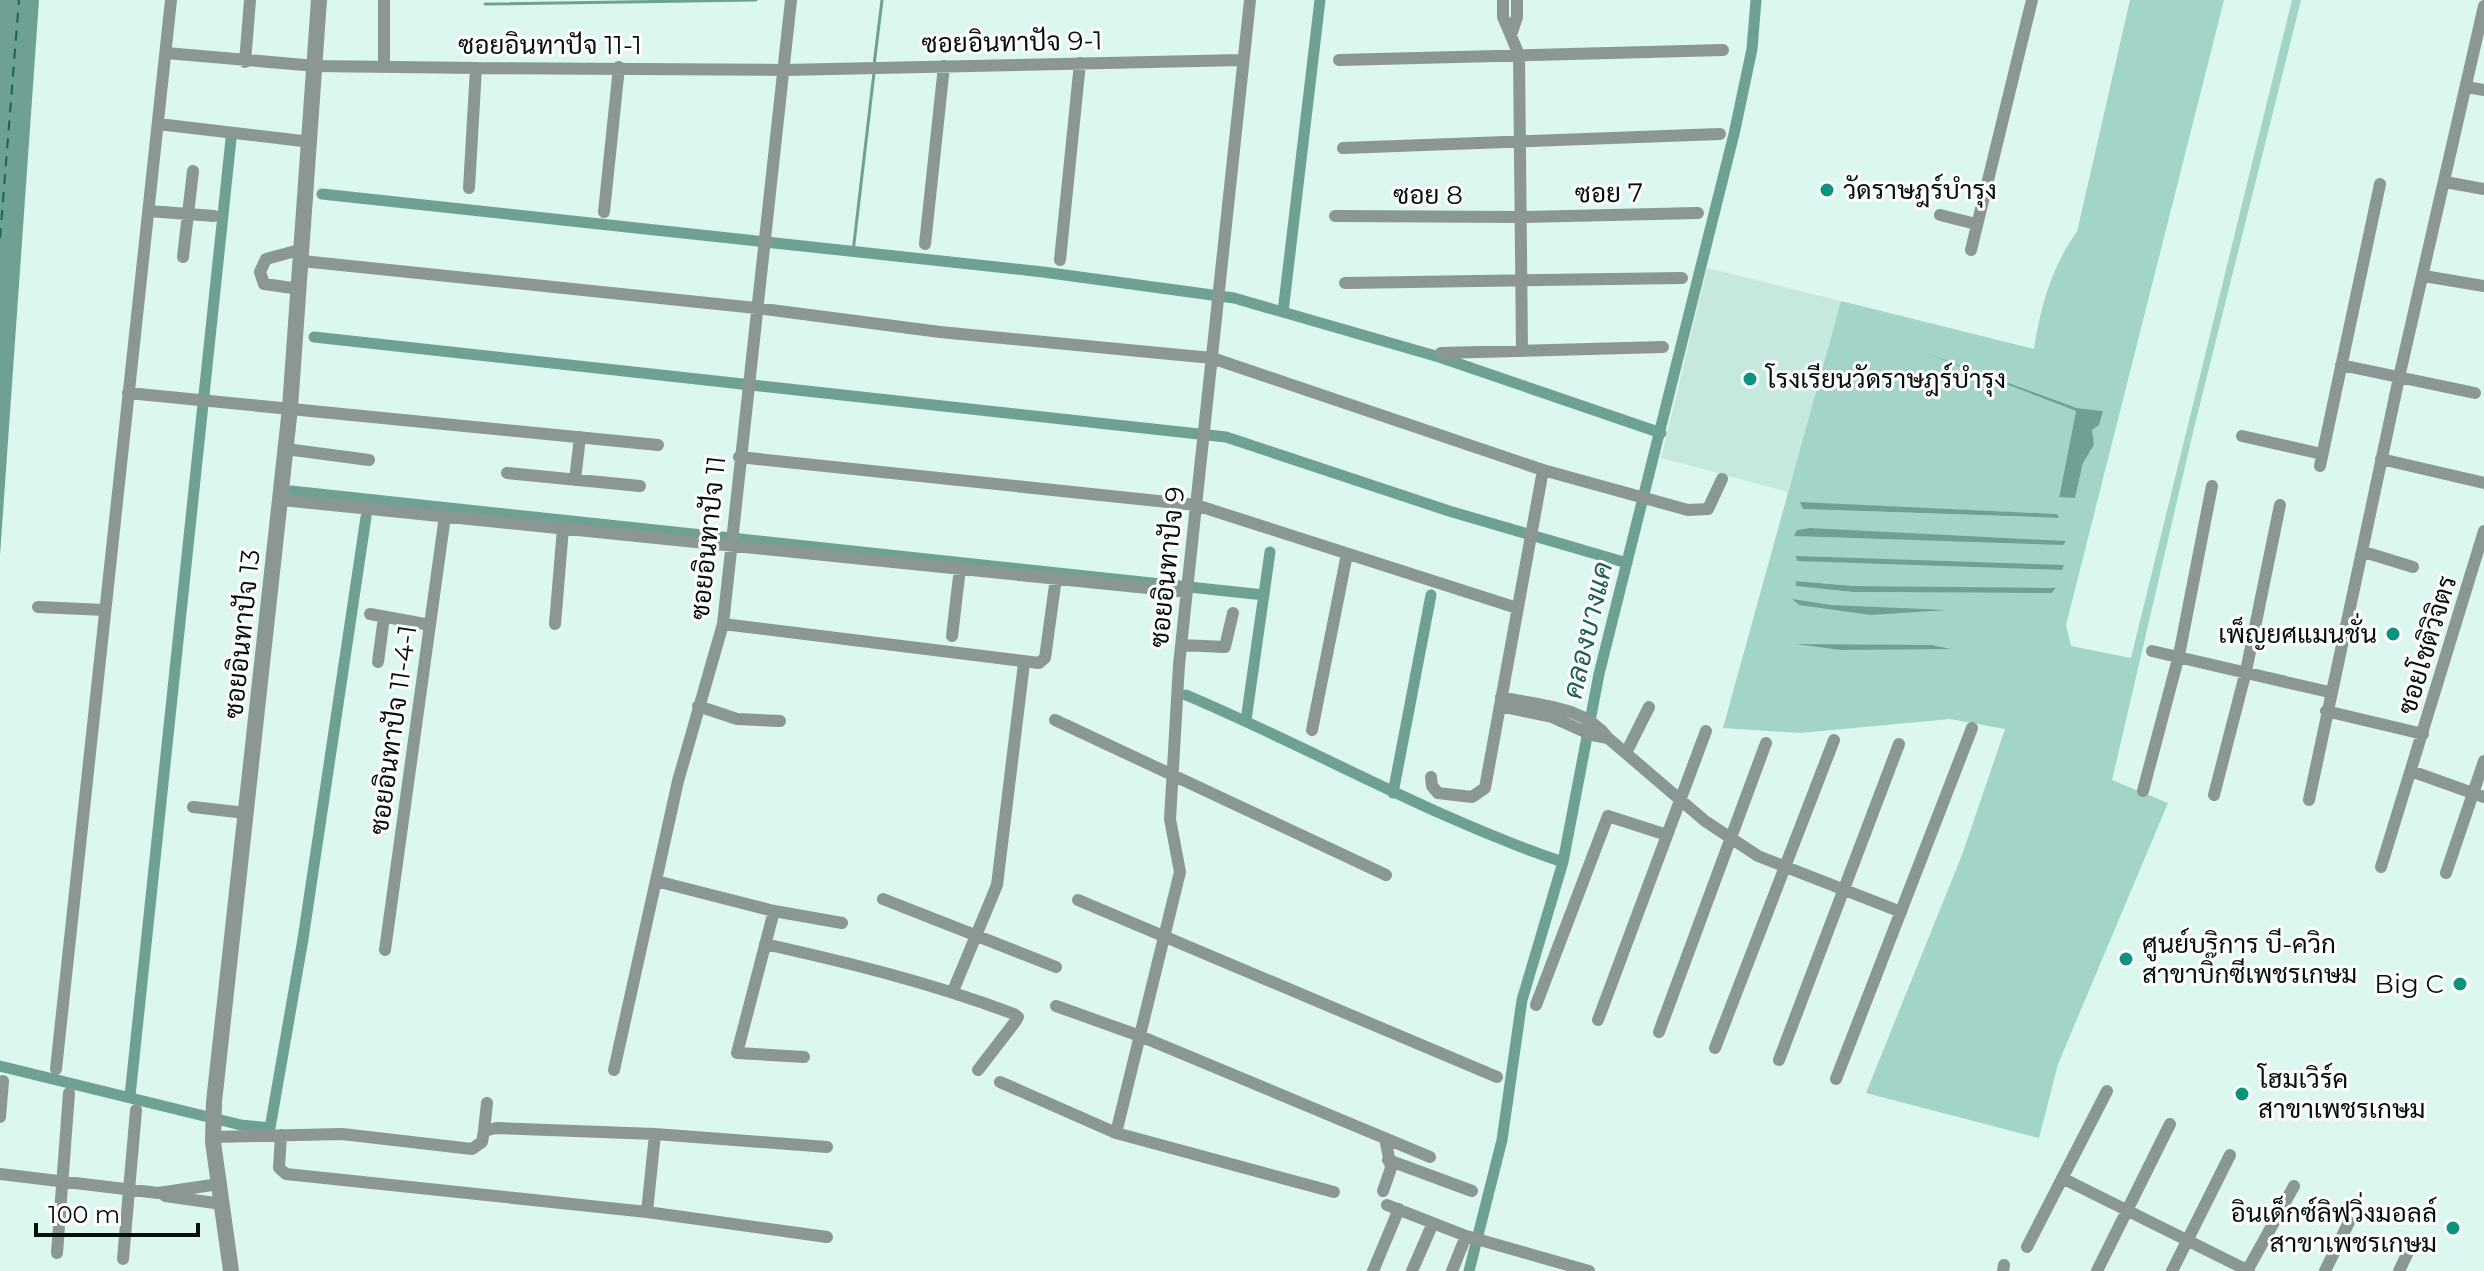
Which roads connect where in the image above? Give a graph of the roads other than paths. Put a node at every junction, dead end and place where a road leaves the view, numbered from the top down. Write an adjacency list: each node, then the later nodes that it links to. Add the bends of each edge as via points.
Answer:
1 (171, 0): 13 (street)
2 (250, 0): 17 (street)
3 (319, 0): 19 (street, ซอยอินทาปัจ 13)
4 (384, 0): 21 (street)
5 (1250, 0): 15 (street, ซอยอินทาปัจ 9)
6 (1503, 0): 11 (street, via 1503,17)
7 (1517, 0): 11 (street)
8 (2032, 0): 45 (street)
9 (791, 3): 24 (street, ซอยอินทาปัจ 11)
10 (2484, 6): 25 (street)
11 (1512, 32): 14 (street)
12 (1723, 50): 14 (street)
13 (166, 53): 17 (street, ซอยอินทาปัจ 11-1); 27 (street)
14 (1519, 55): 16 (street); 30 (street)
15 (1242, 60): 18 (street, ซอยอินทาปัจ 9-1); 61 (street, ซอยอินทาปัจ 9)
16 (1339, 60)
17 (245, 62): 19 (street, ซอยอินทาปัจ 11-1)
18 (1080, 63): 20 (street, ซอยอินทาปัจ 9-1); 50 (street)
19 (316, 66): 21 (street, ซอยอินทาปัจ 11-1); 29 (street, ซอยอินทาปัจ 13)
20 (944, 66): 24 (street, ซอยอินทาปัจ 9-1); 46 (street)
21 (384, 67): 23 (street, ซอยอินทาปัจ 11-1)
22 (619, 67): 23 (street, ซอยอินทาปัจ 11-1); 24 (street, ซอยอินทาปัจ 11-1); 38 (street)
23 (476, 68): 35 (street)
24 (784, 70): 57 (street, ซอยอินทาปัจ 11)
25 (2467, 87): 26 (street); 33 (street)
26 (2484, 90)
27 (158, 124): 29 (street); 37 (street)
28 (1720, 134): 30 (street)
29 (311, 142): 48 (street, ซอยอินทาปัจ 13)
30 (1520, 143): 31 (street); 44 (street)
31 (1343, 148)
32 (193, 171): 40 (street)
33 (2445, 182): 36 (street); 51 (street)
34 (2380, 184): 62 (street)
35 (469, 188)
36 (2484, 189)
37 (149, 211): 40 (street); 64 (street)
38 (604, 212)
39 (1698, 213): 44 (street, ซอย 7)
40 (187, 214): 42 (street); 49 (street)
41 (1940, 215): 45 (street)
42 (214, 216)
43 (1335, 216): 44 (street, ซอย 8)
44 (1521, 217): 54 (street)
45 (1976, 224): 47 (street)
46 (925, 244)
47 (1971, 250)
48 (302, 255): 56 (street, ซอยอินทาปัจ 13); 56 (street, via 266,259 260,277 264,284); 57 (street)
49 (183, 257)
50 (1060, 260)
51 (2424, 276): 55 (street); 63 (street)
52 (1682, 278): 54 (street)
53 (1345, 283): 54 (street)
54 (1522, 283): 59 (street)
55 (2484, 286)
56 (300, 289): 66 (street, ซอยอินทาปัจ 13)
57 (756, 308): 61 (street); 71 (street, ซอยอินทาปัจ 11)
58 (1663, 347): 59 (street)
59 (1522, 350): 60 (street)
60 (1441, 353)
61 (1212, 358): 74 (street); 82 (street, ซอยอินทาปัจ 9)
62 (2341, 365): 63 (street); 67 (street, via 2321,460)
63 (2399, 376): 65 (street); 72 (street)
64 (128, 393): 66 (street); 96 (street)
65 (2475, 393)
66 (290, 408): 68 (street); 70 (street, ซอยอินทาปัจ 13)
67 (2242, 436)
68 (580, 437): 69 (street); 77 (street)
69 (658, 445)
70 (286, 449): 73 (street); 81 (street, ซอยอินทาปัจ 13)
71 (739, 457): 82 (street); 87 (street, ซอยอินทาปัจ 11)
72 (2381, 459): 78 (street); 88 (street)
73 (369, 460)
74 (1543, 470): 76 (street, via 1688,510 1708,509); 95 (street)
75 (507, 473): 77 (street)
76 (1722, 479)
77 (575, 480): 79 (street)
78 (2484, 483)
79 (640, 486)
80 (2212, 486): 104 (street)
81 (282, 500): 84 (street); 133 (street, ซอยอินทาปัจ 13)
82 (1196, 505): 89 (street); 93 (street, ซอยอินทาปัจ 9)
83 (2280, 505): 107 (street)
84 (445, 516): 85 (street); 100 (street, ซอยอินทาปัจ 11-4-1)
85 (563, 528): 87 (street); 98 (street)
86 (2484, 531): 118 (street, ซอยโชติวิจิตร)
87 (731, 541): 91 (street); 99 (street, ซอยอินทาปัจ 11)
88 (2364, 552): 90 (street); 108 (street)
89 (1347, 554): 95 (street); 116 (street)
90 (2413, 567)
91 (960, 568): 92 (street); 101 (street)
92 (1056, 578): 93 (street); 106 (street, via 1045,658)
93 (1187, 591): 102 (street, ซอยอินทาปัจ 9)
94 (38, 607): 96 (street)
95 (1517, 608): 109 (street)
96 (105, 610): 161 (street)
97 (1233, 613): 102 (street, via 1225,647)
98 (555, 624)
99 (723, 624): 106 (street); 110 (street, ซอยอินทาปัจ 11)
100 (430, 625): 105 (street, via 377,615); 150 (street, ซอยอินทาปัจ 11-4-1)
101 (952, 636)
102 (1181, 645): 125 (street, ซอยอินทาปัจ 9)
103 (2152, 651): 104 (street)
104 (2179, 655): 107 (street); 127 (street)
105 (378, 662)
106 (1024, 663): 148 (street, via 997,885)
107 (2246, 671): 108 (street); 128 (street)
108 (2329, 692): 112 (street)
109 (1500, 701): 122 (street, via 1578,721); 126 (street, via 1482,793 1438,793)
110 (698, 706): 114 (street, via 737,719); 140 (street, ซอยอินทาปัจ 11)
111 (1649, 707): 122 (street)
112 (2326, 711): 118 (street); 131 (street)
113 (1055, 720): 125 (street)
114 (780, 721)
115 (1972, 728): 145 (street)
116 (1312, 730)
117 (1706, 731): 130 (street)
118 (2423, 734): 124 (street, ซอยโชติวิจิตร)
119 (1834, 740): 137 (street)
120 (1766, 743): 135 (street)
121 (1899, 744): 141 (street)
122 (1626, 753): 130 (street)
123 (2484, 761): 129 (street)
124 (2411, 771): 129 (street); 136 (street, ซอยโชติวิจิตร)
125 (1172, 775): 139 (street); 147 (street, ซอยอินทาปัจ 9, via 1170,819 1180,872)
126 (1431, 777)
127 (2143, 791)
128 (2214, 795)
129 (2478, 795): 138 (street)
130 (1680, 799): 134 (street); 135 (street)
131 (2309, 800)
132 (193, 807): 133 (street)
133 (246, 813): 174 (street, ซอยอินทาปัจ 13)
134 (1667, 835): 153 (street, via 1608,816); 155 (street)
135 (1731, 839): 137 (street); 156 (street)
136 (2381, 867)
137 (1787, 869): 141 (street); 158 (street)
138 (2446, 873)
139 (1386, 875)
140 (656, 881): 144 (street); 162 (street, ซอยอินทาปัจ 11)
141 (1844, 891): 145 (street); 160 (street)
142 (883, 899): 148 (street)
143 (1078, 900): 147 (street)
144 (774, 911): 146 (street); 149 (street)
145 (1901, 912): 165 (street)
146 (842, 923)
147 (1164, 934): 157 (street, ซอยอินทาปัจ 9); 164 (street)
148 (979, 935): 151 (street); 152 (street)
149 (765, 944): 152 (street); 159 (street, via 737,1053)
150 (385, 950)
151 (1056, 967)
152 (953, 991): 163 (street, via 1018,1017)
153 (1536, 1005)
154 (1056, 1006): 157 (street)
155 (1598, 1020)
156 (1659, 1032)
157 (1140, 1036): 176 (street, ซอยอินทาปัจ 9); 179 (street)
158 (1715, 1048)
159 (804, 1057)
160 (1779, 1060)
161 (56, 1069)
162 (614, 1070)
163 (978, 1070)
164 (1497, 1077)
165 (1836, 1079)
166 (3, 1081): 172 (street)
167 (1000, 1082): 176 (street)
168 (2107, 1091): 185 (street)
169 (69, 1093): 186 (street)
170 (487, 1103): 175 (street)
171 (136, 1110): 189 (street)
172 (0, 1117)
173 (2170, 1124): 195 (street)
174 (213, 1126): 178 (street); 187 (street, ซอยอินทาปัจ 13)
175 (484, 1131): 177 (street); 178 (street, via 482,1142 472,1149 342,1134)
176 (1116, 1133): 192 (street)
177 (655, 1134): 180 (street); 196 (street)
178 (281, 1135): 196 (street, via 279,1168 286,1174)
179 (1385, 1138): 182 (street); 183 (street)
180 (827, 1147)
181 (2230, 1155): 201 (street)
182 (1430, 1157)
183 (1388, 1160): 190 (street, via 1390,1175); 191 (street)
184 (0, 1174): 186 (street)
185 (2062, 1178): 195 (street); 202 (street)
186 (62, 1182): 189 (street); 204 (street)
187 (219, 1184): 193 (street); 194 (street, ซอยอินทาปัจ 13)
188 (2294, 1186): 213 (street)
189 (130, 1190): 193 (street); 205 (street)
190 (1383, 1191)
191 (1472, 1191)
192 (1334, 1192)
193 (158, 1193): 194 (street)
194 (222, 1204): 206 (street, ซอยอินทาปัจ 13)
195 (2126, 1208): 201 (street); 211 (street)
196 (647, 1212): 200 (street)
197 (2349, 1222): 214 (street)
198 (1433, 1223): 199 (street); 207 (street, via 1393,1207); 208 (street)
199 (1467, 1236): 209 (street); 210 (street)
200 (827, 1237)
201 (2188, 1239): 212 (street); 213 (street)
202 (2027, 1247)
203 (2409, 1250): 215 (street)
204 (57, 1253)
205 (123, 1259)
206 (231, 1271)
207 (1373, 1271)
208 (1412, 1271)
209 (1452, 1271)
210 (1589, 1271)
211 (2097, 1271)
212 (2172, 1271)
213 (2248, 1271)
214 (2325, 1271)
215 (2399, 1271)

